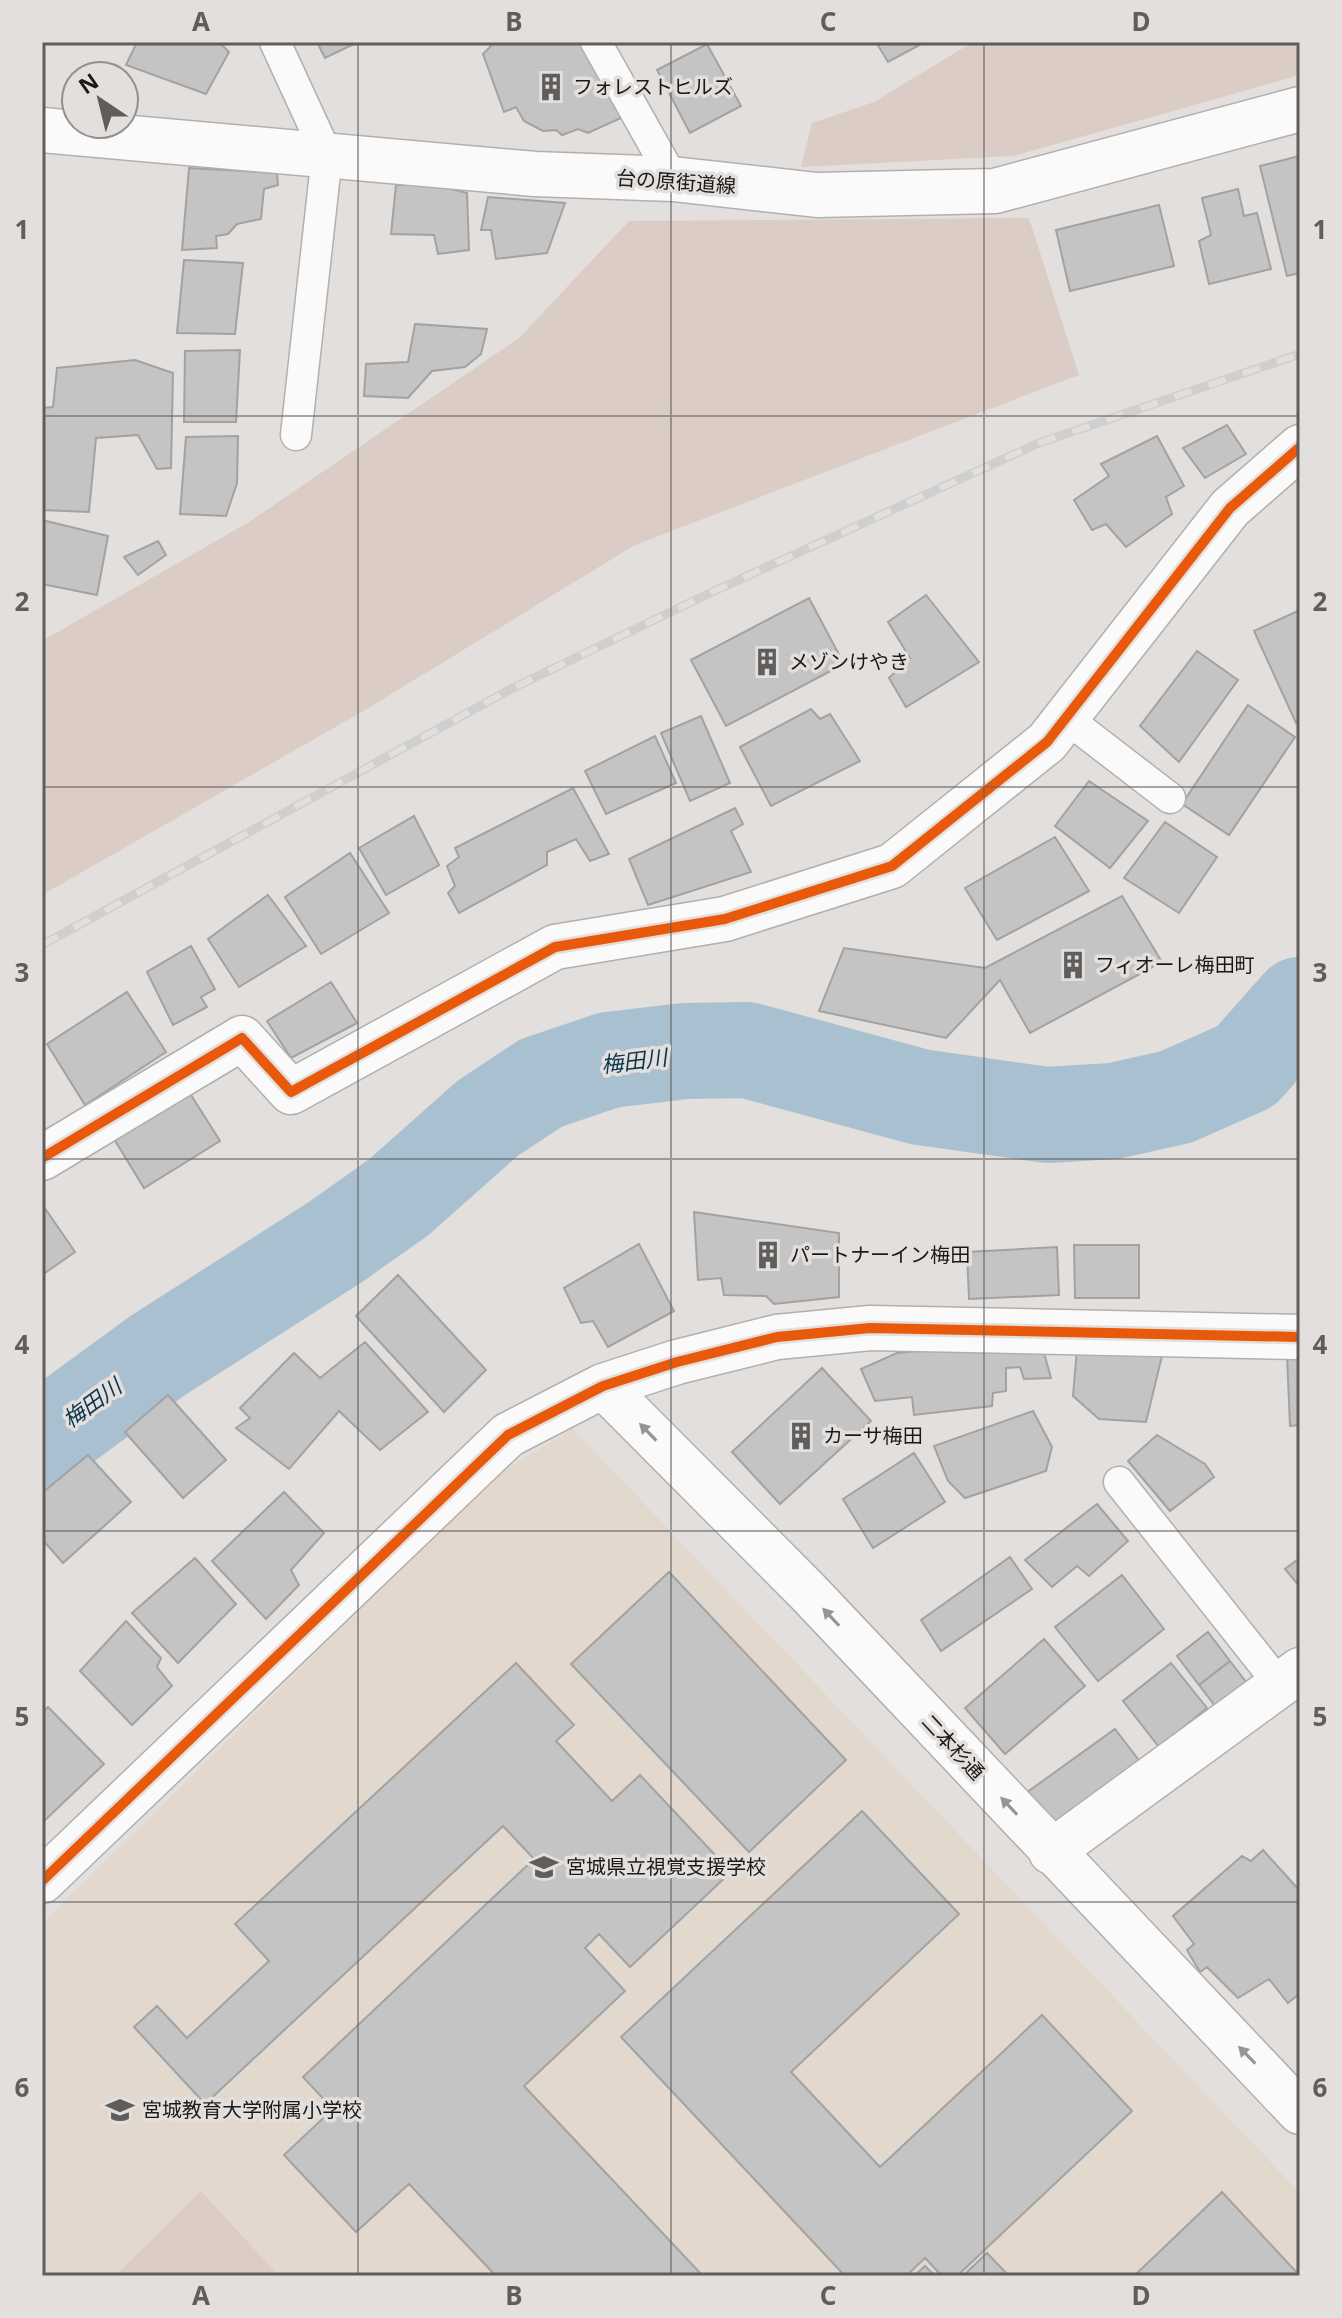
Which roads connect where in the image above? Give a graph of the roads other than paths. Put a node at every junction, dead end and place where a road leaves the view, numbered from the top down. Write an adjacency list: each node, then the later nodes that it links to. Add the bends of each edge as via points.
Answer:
1 (275, 42): 5 (lane)
2 (596, 42): 6 (lane)
3 (1300, 109): 6 (street, 台の原街道線, via 995,191 817,195)
4 (42, 130): 5 (street, 台の原街道線)
5 (327, 155): 6 (street, 台の原街道線, via 535,174); 7 (lane)
6 (673, 179)
7 (296, 435)
8 (1300, 447): 9 (street, via 1230,508)
9 (1066, 718): 10 (lane); 11 (street, via 1047,742 892,866 725,919 555,947 291,1092 242,1038)
10 (1170, 798)
11 (42, 1158)
12 (1300, 1337): 13 (street, via 870,1328 777,1337)
13 (603, 1386): 16 (street, 二本杉通, one-way to 13, via 808,1592); 17 (street, via 508,1435)
14 (1119, 1482): 15 (lane)
15 (1289, 1677): 16 (street)
16 (1051, 1852): 18 (street, 二本杉通, one-way to 16)
17 (42, 1881)
18 (1300, 2112)

